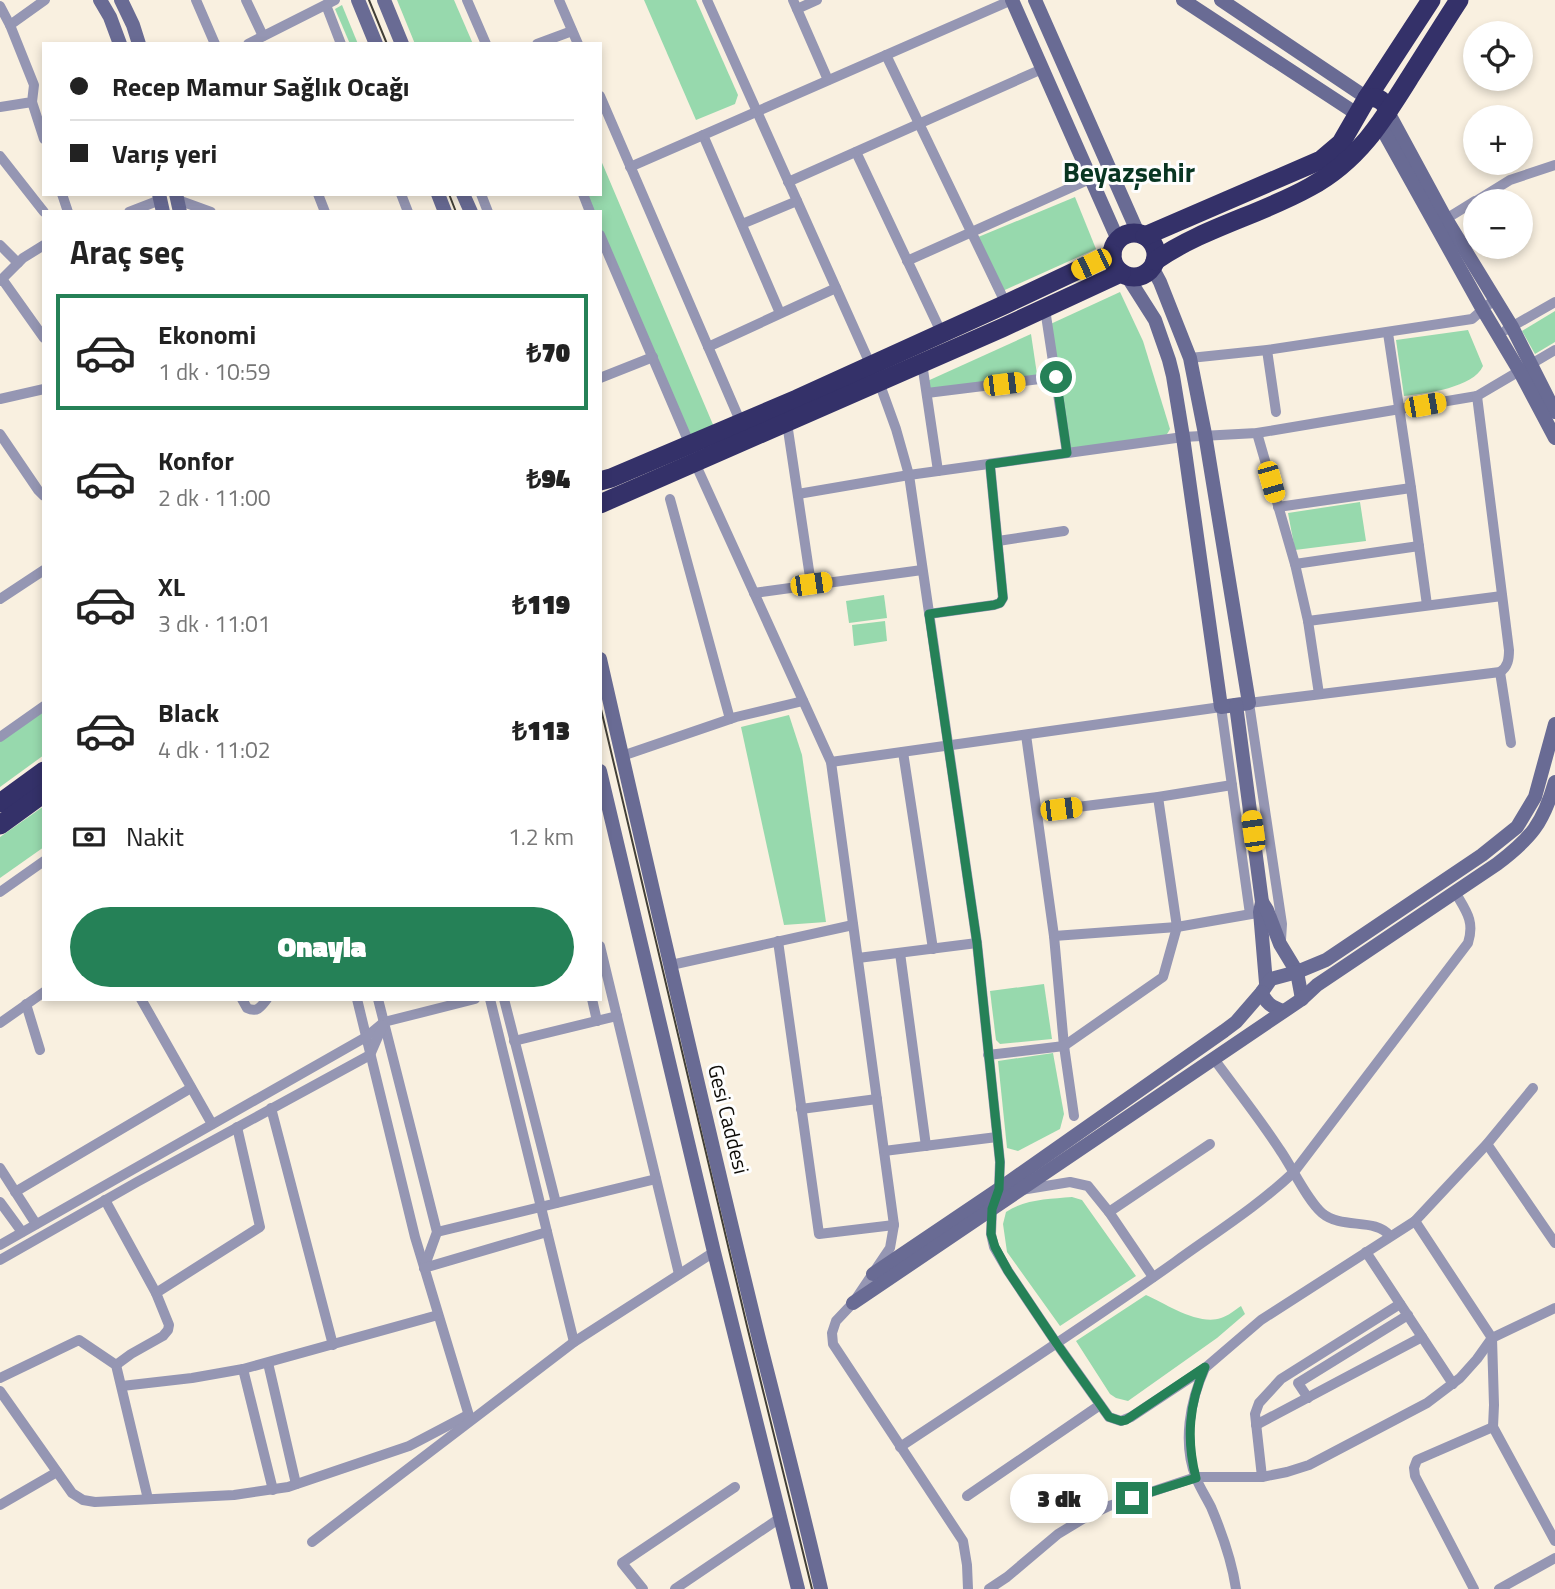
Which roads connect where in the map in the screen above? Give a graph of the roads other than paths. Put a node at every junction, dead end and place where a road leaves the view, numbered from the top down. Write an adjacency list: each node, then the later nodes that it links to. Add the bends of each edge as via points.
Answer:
1 (45, 0): 21 (street)
2 (100, 0): 24 (main road)
3 (121, 0): 25 (main road)
4 (195, 0): 26 (street)
5 (246, 0): 23 (street)
6 (358, 0): 28 (main road)
7 (384, 0): 29 (main road)
8 (467, 0): 30 (street)
9 (559, 0): 22 (street)
10 (707, 0): 40 (street)
11 (817, 0): 19 (street)
12 (1012, 0): 33 (street); 34 (main road)
13 (1035, 0): 62 (main road)
14 (1183, 0): 38 (main road)
15 (1221, 0): 38 (main road)
16 (1431, 0): 38 (highway)
17 (1459, 0): 41 (highway)
18 (331, 2): 23 (street); 27 (street)
19 (795, 4): 35 (street)
20 (0, 6): 21 (street)
21 (10, 25): 37 (street, via 34,85)
22 (572, 30): 31 (street); 32 (street)
23 (255, 41)
24 (119, 42)
25 (138, 42)
26 (214, 42)
27 (341, 42)
28 (375, 42)
29 (401, 42)
30 (485, 42)
31 (542, 42)
32 (577, 42)
33 (886, 55): 35 (street); 42 (street)
34 (1042, 69): 42 (street); 49 (main road)
35 (828, 80): 40 (street)
36 (602, 101): 48 (street)
37 (32, 102): 39 (street); 43 (street)
38 (1362, 106): 41 (highway, via 1366,123); 62 (highway, via 1341,143 1321,160)
39 (0, 107)
40 (757, 111): 44 (street); 50 (street)
41 (1384, 119): 59 (main road); 69 (highway, via 1351,158 1323,180 1188,241)
42 (919, 124): 45 (street); 61 (street)
43 (42, 133)
44 (703, 135): 48 (street); 60 (street)
45 (856, 152): 50 (street); 67 (street)
46 (0, 156): 56 (street)
47 (1555, 165): 51 (street)
48 (631, 167): 83 (street)
49 (1090, 179): 61 (street); 66 (main road)
50 (789, 182): 52 (street)
51 (1495, 189)
52 (797, 201): 60 (street); 72 (street)
53 (161, 202): 57 (street)
54 (178, 202): 58 (street)
55 (1463, 208): 59 (street)
56 (42, 210)
57 (135, 210)
58 (204, 210)
59 (1441, 222): 73 (main road); 77 (main road)
60 (742, 224): 78 (street)
61 (971, 232): 67 (street); 75 (street)
62 (1142, 235): 66 (highway, via 1124,235); 69 (highway, via 1154,247)
63 (602, 240): 86 (street)
64 (0, 245): 68 (street)
65 (42, 246): 68 (street)
66 (1115, 247): 70 (highway, via 1113,261); 75 (highway)
67 (907, 261): 81 (street)
68 (18, 263): 71 (street)
69 (1154, 264): 70 (highway, via 1141,276); 87 (main road)
70 (1124, 274): 76 (highway); 88 (main road, via 1155,320)
71 (1, 280): 82 (street)
72 (836, 288): 78 (street); 91 (street)
73 (1495, 299): 77 (street); 79 (main road)
74 (1555, 302): 79 (street)
75 (1006, 304): 81 (highway)
76 (1045, 309): 89 (highway); 93 (street)
77 (1483, 310): 79 (main road); 80 (street, via 1472,320)
78 (780, 313): 83 (street)
79 (1505, 331): 90 (main road)
80 (1388, 333): 84 (street); 98 (street)
81 (942, 334): 91 (highway)
82 (42, 335)
83 (708, 347): 101 (street)
84 (1267, 350): 87 (street); 99 (street)
85 (1555, 350): 90 (street)
86 (653, 357): 92 (street); 109 (street)
87 (1190, 358): 88 (main road); 106 (main road)
88 (1169, 360): 107 (main road)
89 (922, 363): 91 (highway); 95 (street)
90 (1526, 369): 96 (street); 100 (main road); 105 (main road)
91 (875, 374): 101 (highway); 102 (highway); 112 (street)
92 (602, 377)
93 (1056, 377): 95 (street); 108 (street)
94 (42, 390): 97 (street)
95 (927, 393): 111 (street)
96 (1477, 396): 98 (street); 128 (street)
97 (0, 399)
98 (1400, 409): 103 (street); 114 (street)
99 (1276, 412)
100 (1555, 412)
101 (741, 423): 109 (highway)
102 (787, 423): 109 (highway); 116 (street)
103 (1257, 433): 106 (street); 119 (street)
104 (0, 434): 115 (street)
105 (1554, 434)
106 (1205, 435): 107 (street); 137 (main road)
107 (1183, 437): 108 (street); 137 (main road)
108 (1067, 453): 110 (street)
109 (693, 454): 113 (highway); 118 (highway); 127 (street)
110 (990, 464): 111 (street); 121 (street)
111 (938, 471): 112 (street)
112 (909, 475): 116 (street); 124 (street)
113 (602, 480)
114 (1412, 488): 119 (street); 122 (street)
115 (42, 494)
116 (797, 494): 126 (street)
117 (670, 499): 139 (street)
118 (602, 503)
119 (1278, 507): 123 (street)
120 (1064, 531): 121 (street)
121 (998, 541): 131 (street, via 1004,595 1000,603)
122 (1419, 546): 123 (street); 130 (street)
123 (1295, 564): 132 (street)
124 (922, 570): 126 (street); 131 (street)
125 (42, 571): 129 (street)
126 (811, 584): 127 (street)
127 (754, 593): 136 (street)
128 (1502, 596): 130 (street); 134 (street, via 1509,657)
129 (0, 599)
130 (1427, 605): 132 (street)
131 (929, 614): 144 (street)
132 (1308, 621): 135 (street)
133 (602, 668): 146 (main road, Gesi Caddesi)
134 (1500, 672): 135 (street); 143 (street)
135 (1320, 694): 137 (street)
136 (803, 701): 139 (street); 147 (street)
137 (1235, 705): 141 (street); 151 (street); 160 (main road); 166 (street, via 1282,924)
138 (42, 707): 142 (street)
139 (730, 719): 146 (street)
140 (1555, 724): 172 (main road, via 1535,797 1517,828 1326,960)
141 (1026, 735): 144 (street); 155 (street)
142 (0, 737)
143 (1511, 743)
144 (948, 746): 145 (street); 165 (street)
145 (903, 752): 147 (street); 167 (street)
146 (622, 756): 170 (main road, Gesi Caddesi)
147 (831, 762): 161 (street)
148 (42, 772): 154 (highway)
149 (602, 779): 232 (main road, Gesi Caddesi)
150 (1555, 782): 159 (main road, via 1531,835)
151 (1231, 785): 153 (street); 160 (street)
152 (42, 794): 156 (highway)
153 (1158, 797): 155 (street); 162 (street)
154 (0, 803)
155 (1037, 813): 163 (street)
156 (0, 825)
157 (42, 862): 158 (street)
158 (0, 892)
159 (1455, 892): 175 (main road); 212 (street, via 1471,922 1468,943)
160 (1257, 909): 162 (street); 166 (main road, via 1267,910); 173 (main road)
161 (853, 925): 164 (street); 169 (street)
162 (1177, 927): 163 (street); 193 (street, via 1163,977)
163 (1054, 936): 193 (street)
164 (778, 941): 170 (street); 202 (street)
165 (977, 943): 167 (street); 196 (street)
166 (1280, 944): 172 (main road)
167 (933, 948): 168 (street)
168 (900, 953): 169 (street); 209 (street)
169 (858, 958): 200 (street)
170 (671, 965): 280 (main road, Gesi Caddesi)
171 (603, 968): 187 (street)
172 (1297, 972): 173 (main road, via 1271,979); 175 (main road)
173 (1264, 988): 186 (main road, via 1264,999); 214 (main road, via 1236,1022)
174 (42, 993): 185 (street)
175 (1302, 999): 186 (main road)
176 (142, 1001): 198 (street)
177 (243, 1001): 178 (street, via 247,1008 256,1010)
178 (266, 1001)
179 (357, 1001): 191 (street)
180 (379, 1001): 189 (street)
181 (467, 1001): 189 (street)
182 (490, 1001): 220 (street)
183 (504, 1001): 192 (street)
184 (592, 1001): 188 (street)
185 (26, 1004): 190 (street); 194 (street)
186 (1283, 1011): 197 (main road)
187 (617, 1016): 188 (street); 213 (street)
188 (597, 1021): 192 (street)
189 (384, 1022): 191 (street); 195 (street); 227 (street)
190 (0, 1023)
191 (366, 1037): 195 (street); 204 (street)
192 (514, 1041): 219 (street)
193 (1064, 1046): 196 (street); 203 (street)
194 (40, 1051)
195 (370, 1055): 201 (street); 235 (street)
196 (988, 1055): 206 (street)
197 (1214, 1059): 212 (street); 215 (main road)
198 (191, 1088): 204 (street); 216 (street)
199 (1533, 1088): 208 (street)
200 (877, 1099): 202 (street); 210 (street)
201 (271, 1108): 205 (street); 249 (street)
202 (802, 1109): 225 (street, via 819,1234)
203 (1074, 1115)
204 (212, 1124): 224 (street)
205 (237, 1127): 217 (street); 239 (street, via 260,1227)
206 (997, 1137): 209 (street); 214 (street)
207 (1210, 1144): 222 (street)
208 (1487, 1144): 223 (street); 230 (street)
209 (926, 1146): 210 (street)
210 (884, 1151): 225 (street)
211 (0, 1168): 216 (street)
212 (1294, 1172): 229 (street, via 1326,1216 1378,1227); 238 (street)
213 (656, 1179): 219 (street); 236 (street)
214 (999, 1189): 221 (street); 237 (main road)
215 (1021, 1190): 221 (main road); 222 (street, via 1082,1184)
216 (15, 1192): 224 (street)
217 (105, 1200): 234 (street); 239 (street)
218 (0, 1202): 226 (street)
219 (556, 1203): 220 (street)
220 (541, 1206): 227 (street); 228 (street)
221 (992, 1209): 240 (main road); 248 (street, via 995,1247)
222 (1109, 1212): 238 (street)
223 (1415, 1221): 229 (street); 246 (street)
224 (36, 1224): 226 (street)
225 (894, 1226): 237 (street, via 890,1248)
226 (22, 1232): 231 (street)
227 (437, 1232): 235 (street)
228 (547, 1232): 235 (street); 247 (street)
229 (1391, 1236): 233 (street)
230 (1555, 1243)
231 (0, 1245)
232 (714, 1252): 236 (street); 273 (main road, Gesi Caddesi)
233 (1366, 1252): 241 (street); 252 (street, via 1261,1320)
234 (0, 1260)
235 (424, 1268): 243 (street)
236 (679, 1274): 247 (street)
237 (873, 1274): 240 (street)
238 (1153, 1277): 248 (street)
239 (156, 1293): 251 (street, via 169,1322 168,1331)
240 (853, 1303): 263 (street, via 833,1327 833,1344)
241 (1400, 1304): 244 (street); 261 (street, via 1281,1379 1257,1406)
242 (1555, 1308): 246 (street)
243 (438, 1315): 249 (street); 260 (street)
244 (1408, 1315): 245 (street); 258 (street, via 1298,1384)
245 (1422, 1337): 255 (street); 258 (street)
246 (1492, 1338): 255 (street); 262 (street)
247 (574, 1342): 260 (street)
248 (1057, 1344): 259 (street); 263 (street)
249 (333, 1345): 250 (street)
250 (268, 1363): 253 (street); 267 (street)
251 (116, 1365): 254 (street, via 79,1340); 256 (street)
252 (1205, 1367): 259 (street, via 1126,1420 1109,1417); 266 (street, via 1189,1426)
253 (243, 1369): 256 (street); 269 (street)
254 (0, 1378)
255 (1453, 1384): 265 (street, via 1427,1403 1309,1465)
256 (122, 1387): 271 (street)
257 (0, 1391): 264 (street)
258 (1308, 1398): 261 (street)
259 (1100, 1405): 270 (street)
260 (470, 1418): 267 (street, via 410,1446); 275 (street)
261 (1256, 1425): 265 (street)
262 (1493, 1427): 274 (street); 284 (street, via 1417,1460 1414,1468)
263 (900, 1447): 281 (street, via 963,1541)
264 (57, 1472): 271 (street, via 83,1500); 272 (street)
265 (1262, 1477): 266 (street)
266 (1196, 1478): 282 (street, via 1086,1517); 283 (street, via 1220,1531)
267 (296, 1485): 269 (street)
268 (735, 1487): 277 (street, via 622,1563)
269 (273, 1490): 271 (street)
270 (967, 1496)
271 (148, 1499)
272 (0, 1505)
273 (780, 1518): 278 (street); 279 (main road, Gesi Caddesi)
274 (1555, 1541)
275 (312, 1542)
276 (1555, 1558): 285 (street)
277 (643, 1589)
278 (675, 1589)
279 (798, 1589)
280 (821, 1589)
281 (968, 1589)
282 (989, 1589)
283 (1236, 1589)
284 (1474, 1589)
285 (1499, 1589)

